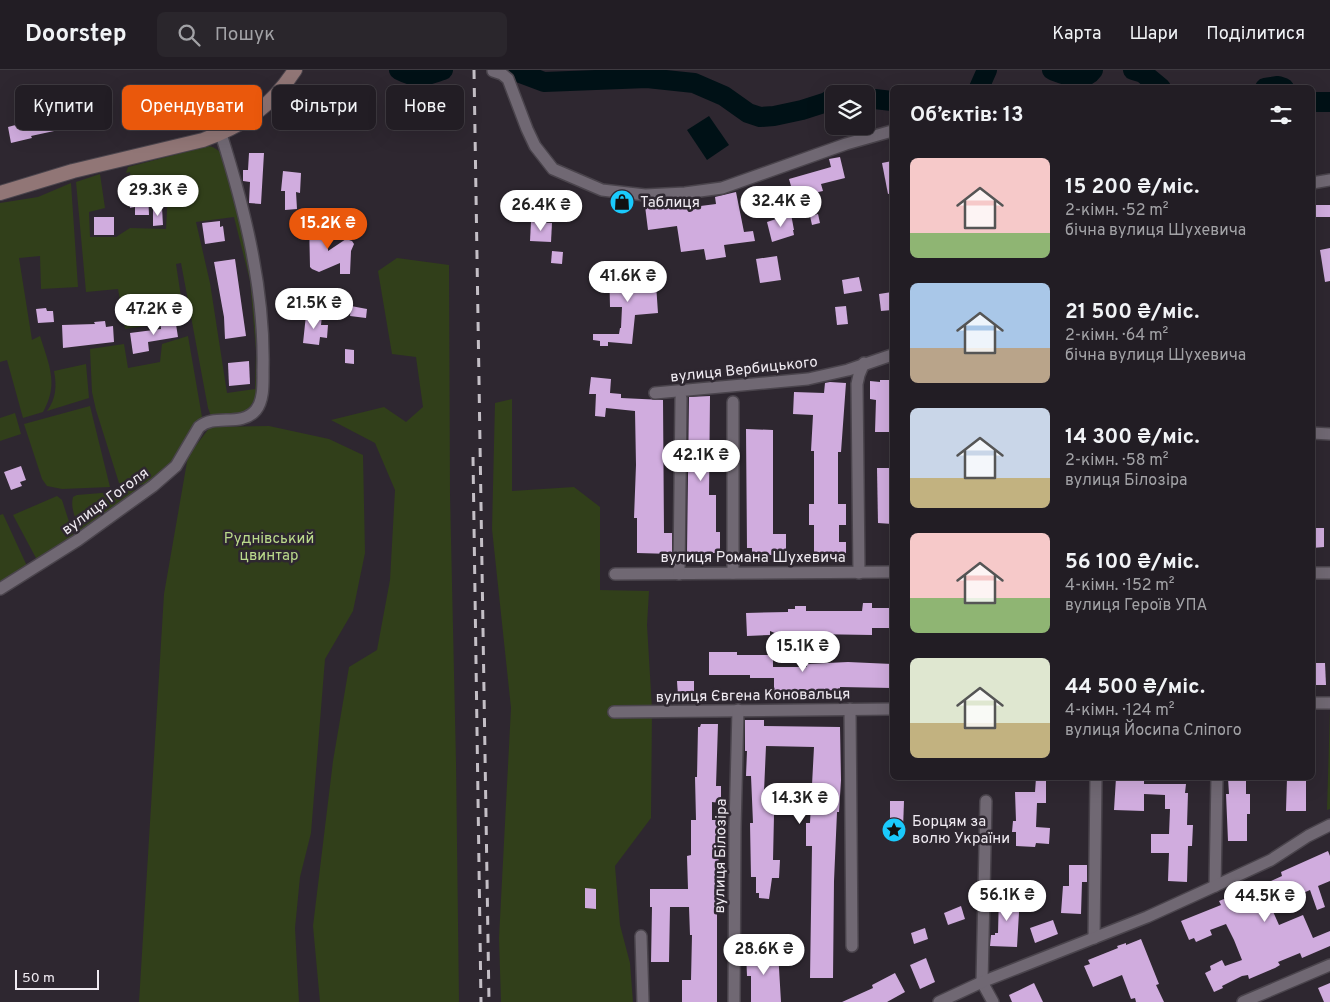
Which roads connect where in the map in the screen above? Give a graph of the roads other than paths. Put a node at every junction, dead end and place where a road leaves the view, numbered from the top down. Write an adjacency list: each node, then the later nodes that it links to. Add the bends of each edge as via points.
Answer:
1 (295, 70): 4 (main road, via 263,109)
2 (493, 70): 3 (street, via 508,79 535,146 553,169 602,190 645,195 722,188)
3 (890, 132)
4 (221, 134): 7 (main road); 22 (street, вулиця Гоголя, via 257,274 262,329 260,404 249,416 210,420 199,427 176,466 152,486 78,540)
5 (1330, 180): 6 (street)
6 (1315, 182)
7 (0, 193)
8 (890, 356): 9 (street, вулиця Вербицького)
9 (864, 363): 10 (street, вулиця Вербицького, via 808,379); 17 (street, via 858,384)
10 (655, 393)
11 (681, 398): 21 (street)
12 (733, 402): 16 (street)
13 (1315, 433): 14 (street)
14 (1330, 434)
15 (890, 572): 17 (street, вулиця Романа Шухевича)
16 (733, 573): 17 (street, вулиця Романа Шухевича); 21 (street, вулиця Романа Шухевича)
17 (859, 573)
18 (1315, 573): 19 (street)
19 (1330, 573)
20 (615, 574): 21 (street, вулиця Романа Шухевича)
21 (680, 574)
22 (0, 589)
23 (1330, 702): 24 (street)
24 (1315, 703)
25 (850, 709): 26 (street, вулиця Євгена Коновальця); 27 (street, вулиця Євгена Коновальця); 36 (street)
26 (890, 709)
27 (738, 710): 28 (street, вулиця Євгена Коновальця); 40 (street, вулиця Білозіра)
28 (614, 712)
29 (1096, 780): 35 (street)
30 (1217, 780): 33 (street)
31 (986, 801): 38 (street)
32 (1330, 825): 33 (street, via 1271,860)
33 (1215, 886): 35 (street)
34 (641, 936): 39 (street)
35 (1094, 938): 38 (street)
36 (852, 946)
37 (1330, 965): 43 (street)
38 (982, 982): 41 (street); 42 (street)
39 (642, 1002)
40 (734, 1002)
41 (939, 1002)
42 (993, 1002)
43 (1243, 1002)

